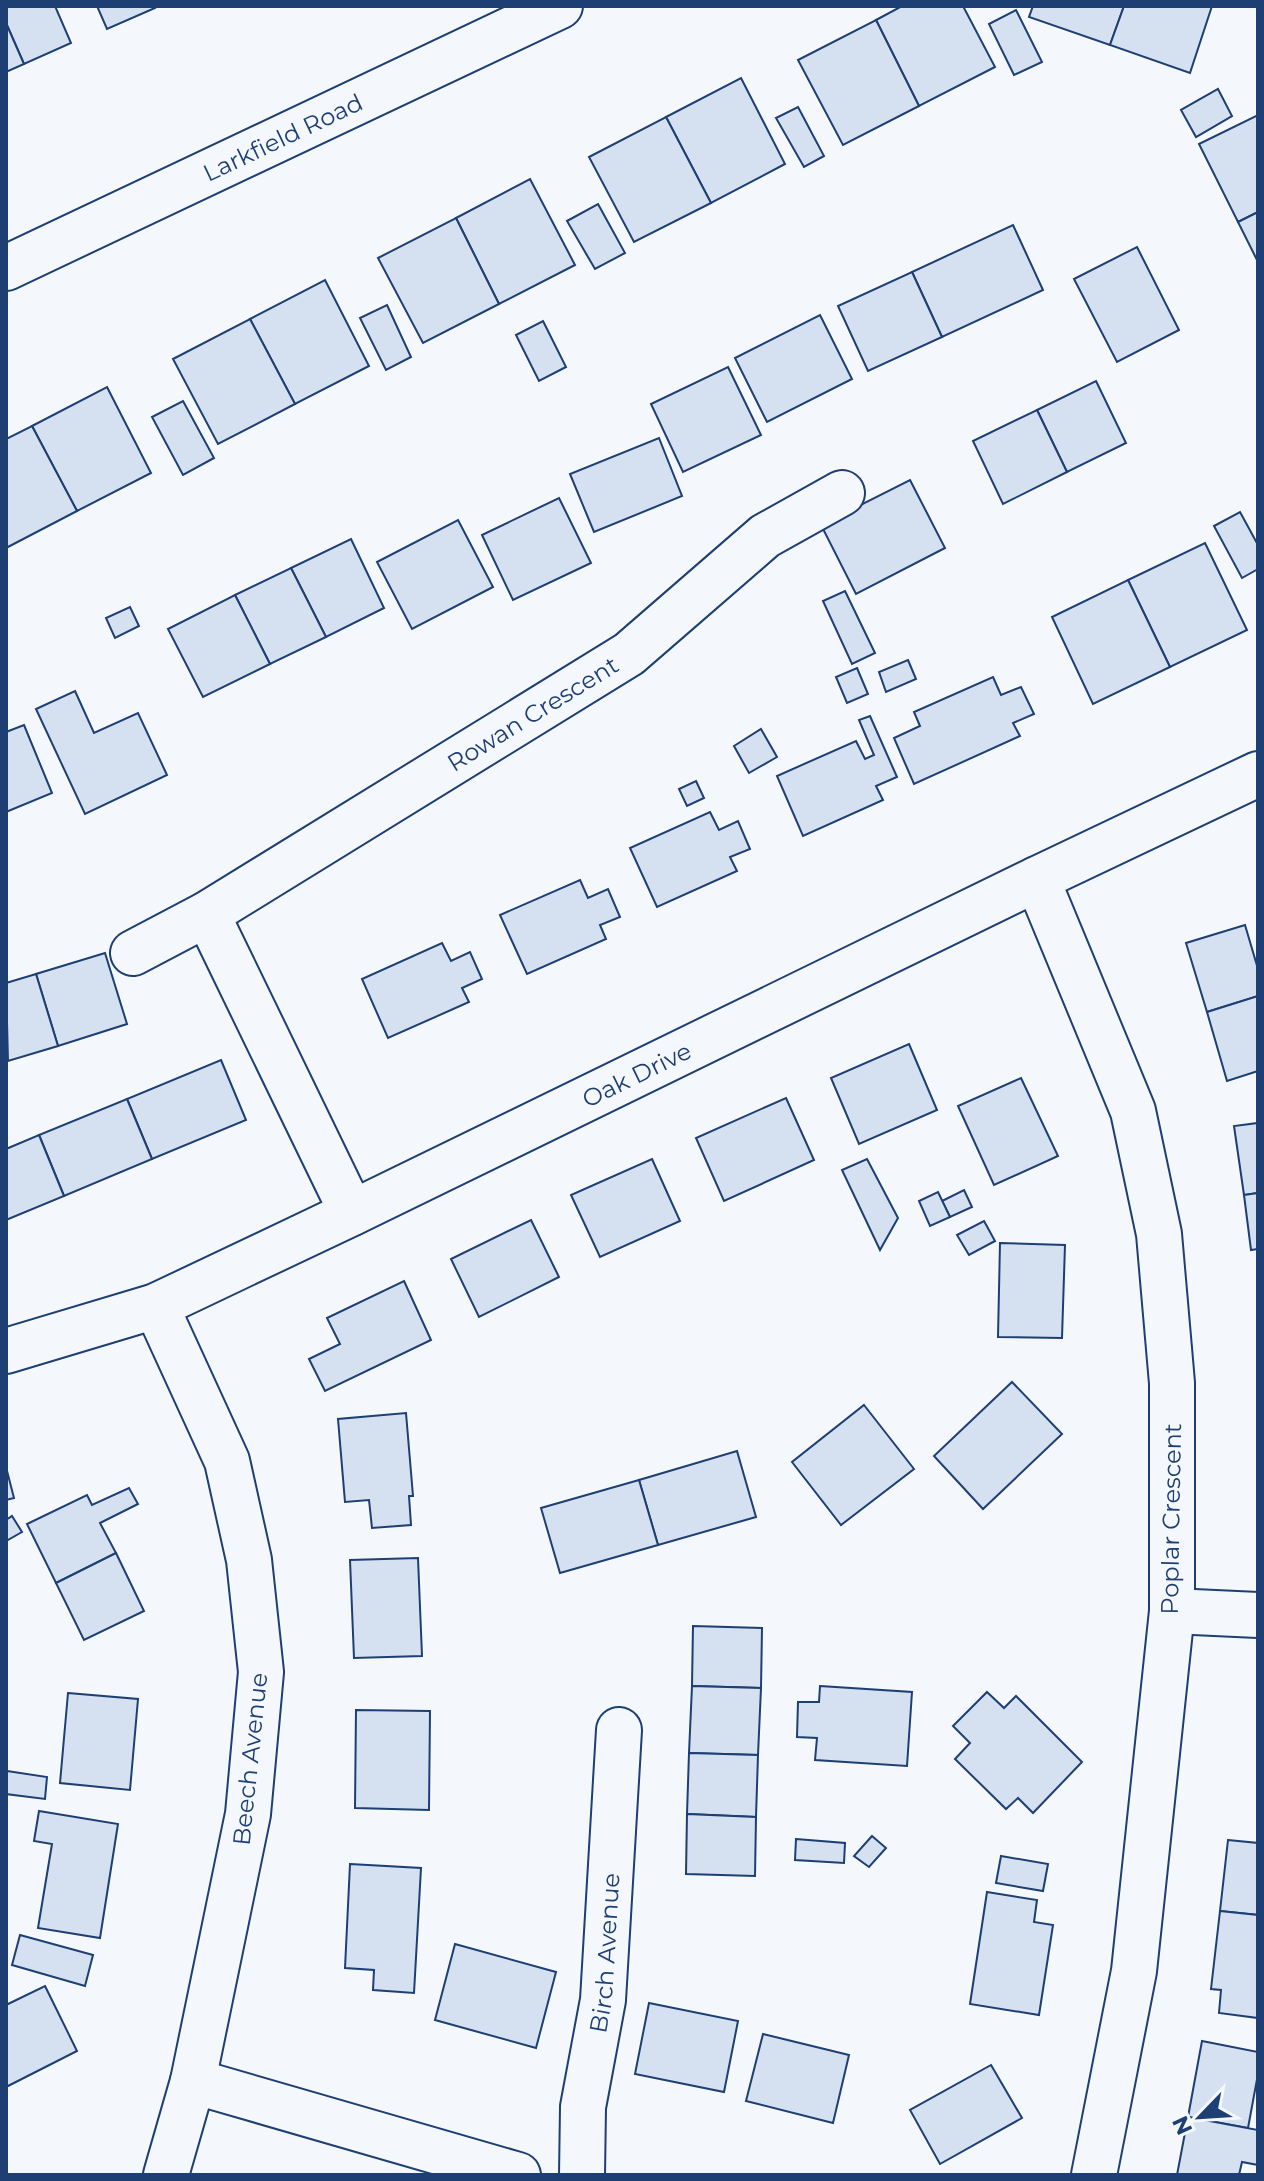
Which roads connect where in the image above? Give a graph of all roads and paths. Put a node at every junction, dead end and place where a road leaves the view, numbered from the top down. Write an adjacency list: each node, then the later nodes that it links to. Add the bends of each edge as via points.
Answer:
1 (560, 6): 2 (street, Larkfield Road)
2 (6, 268)
3 (842, 493): 6 (street, Rowan Crescent, via 765,536 629,654)
4 (1258, 774): 5 (street, Oak Drive)
5 (1037, 879): 8 (street, Oak Drive); 11 (street, Poplar Crescent, via 1133,1111 1159,1234 1172,1383)
6 (207, 914): 7 (street, Rowan Crescent); 8 (street)
7 (133, 953)
8 (352, 1213): 9 (street, Oak Drive)
9 (156, 1306): 10 (street, Oak Drive); 14 (street, Beech Avenue, via 227,1461 249,1560 261,1672 248,1814)
10 (6, 1351)
11 (1172, 1611): 12 (street); 18 (street, Poplar Crescent, via 1134,1971)
12 (1258, 1615)
13 (619, 1730): 17 (street, Birch Avenue, via 603,2000 583,2107)
14 (193, 2081): 15 (street, Beech Avenue); 16 (street)
15 (166, 2175)
16 (518, 2175)
17 (582, 2175)
18 (1094, 2175)

